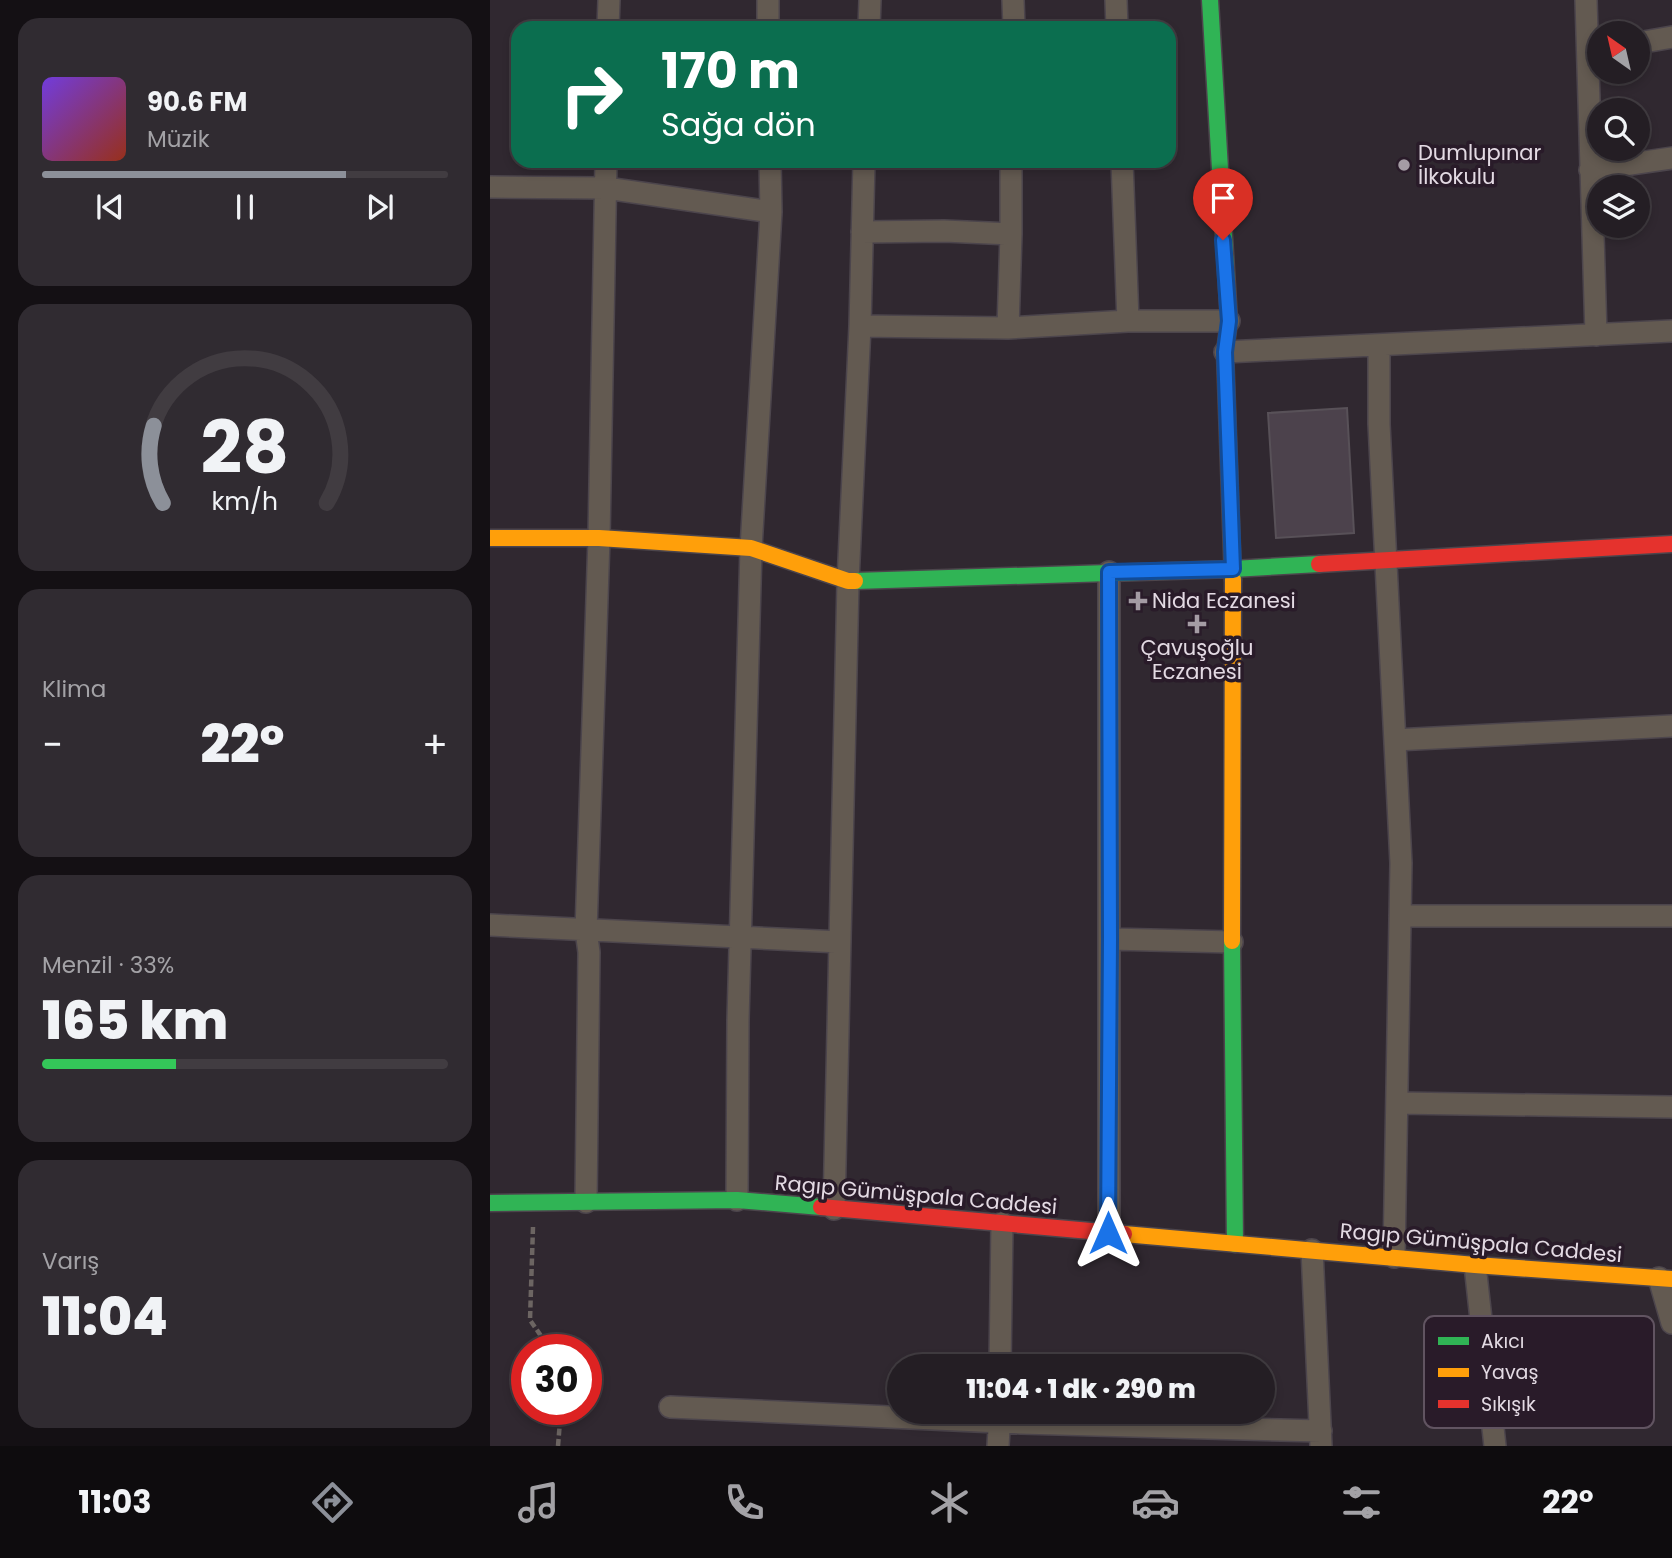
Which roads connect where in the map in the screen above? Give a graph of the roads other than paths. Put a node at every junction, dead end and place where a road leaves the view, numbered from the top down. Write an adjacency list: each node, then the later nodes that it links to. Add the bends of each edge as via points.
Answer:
1 (609, 0): 8 (street)
2 (768, 0): 9 (street)
3 (870, 0): 10 (street)
4 (1013, 0): 11 (street)
5 (1116, 0): 12 (street)
6 (1210, 0): 30 (street)
7 (1586, 0): 13 (street)
8 (608, 21)
9 (768, 21)
10 (869, 21)
11 (1014, 21)
12 (1117, 21)
13 (1589, 21)
14 (1672, 37): 15 (street)
15 (1650, 41)
16 (1592, 84): 23 (street)
17 (1672, 158): 23 (street)
18 (606, 168): 25 (street)
19 (770, 168): 26 (street)
20 (864, 168): 27 (street)
21 (1011, 168): 28 (street)
22 (1122, 168): 29 (street)
23 (1590, 170): 34 (street)
24 (490, 187): 25 (street)
25 (606, 188): 26 (street); 38 (street)
26 (771, 212): 40 (street)
27 (862, 232): 28 (street); 31 (street)
28 (1011, 234): 32 (street)
29 (1128, 321): 30 (street); 32 (street)
30 (1229, 321): 36 (street)
31 (860, 326): 32 (street); 44 (street)
32 (1008, 327)
33 (1672, 331): 34 (street)
34 (1596, 335): 35 (street)
35 (1379, 346): 36 (street); 41 (street)
36 (1225, 352): 42 (street)
37 (490, 538): 38 (street)
38 (599, 538): 40 (street); 50 (street)
39 (1672, 544): 41 (street)
40 (751, 548): 44 (street); 51 (street)
41 (1386, 561): 42 (street); 46 (street)
42 (1233, 569): 43 (street); 54 (street)
43 (1109, 572): 44 (street); 52 (street)
44 (848, 581): 53 (street)
45 (1672, 726): 46 (street)
46 (1395, 740): 47 (street)
47 (1400, 916): 48 (street); 55 (street)
48 (1672, 916)
49 (490, 925): 50 (street)
50 (586, 931): 51 (street); 58 (street)
51 (741, 937): 53 (street); 57 (street)
52 (1110, 939): 54 (street); 62 (street)
53 (840, 942): 60 (street)
54 (1232, 942): 63 (street)
55 (1397, 1103): 56 (street); 65 (street)
56 (1672, 1107)
57 (737, 1200): 58 (street, Ragıp Gümüşpala Caddesi); 60 (street, Ragıp Gümüşpala Caddesi)
58 (586, 1202): 59 (street, Ragıp Gümüşpala Caddesi)
59 (490, 1203)
60 (834, 1209): 61 (street, Ragıp Gümüşpala Caddesi)
61 (1002, 1223): 62 (street, Ragıp Gümüşpala Caddesi); 70 (street)
62 (1108, 1233): 63 (street, Ragıp Gümüşpala Caddesi)
63 (1235, 1244): 64 (street, Ragıp Gümüşpala Caddesi)
64 (1312, 1250): 65 (street, Ragıp Gümüşpala Caddesi); 76 (street)
65 (1394, 1257): 66 (street, Ragıp Gümüşpala Caddesi)
66 (1475, 1265): 67 (street, Ragıp Gümüşpala Caddesi); 68 (street)
67 (1666, 1278): 69 (street)
68 (1481, 1316)
69 (1672, 1323)
70 (1000, 1354)
71 (670, 1407): 72 (street)
72 (887, 1414)
73 (999, 1424): 77 (street)
74 (1106, 1424): 76 (street)
75 (1493, 1428): 78 (street)
76 (1321, 1438)
77 (998, 1446)
78 (1495, 1446)

